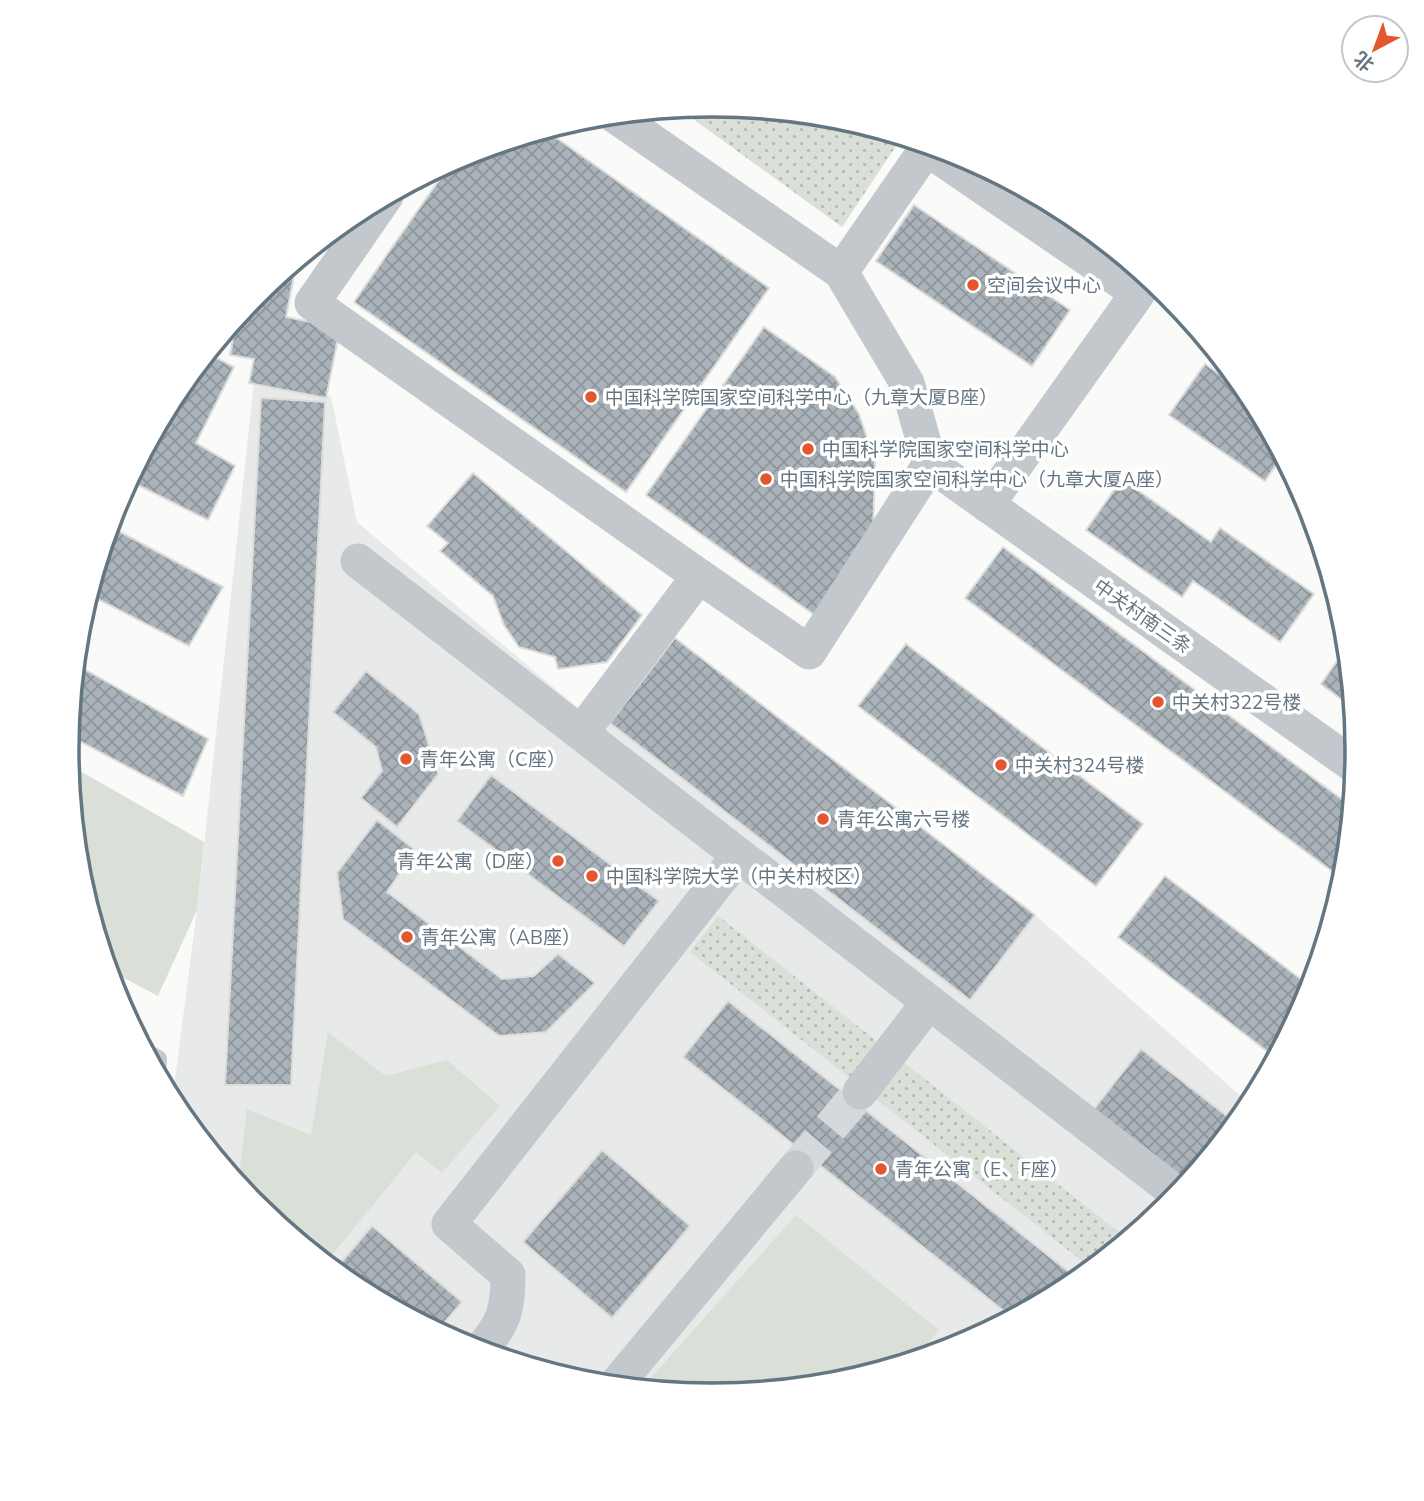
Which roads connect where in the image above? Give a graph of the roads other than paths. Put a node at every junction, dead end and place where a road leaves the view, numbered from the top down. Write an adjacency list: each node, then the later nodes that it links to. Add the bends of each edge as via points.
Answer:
1 (626, 123): 5 (street)
2 (923, 154): 5 (street)
3 (958, 167): 7 (street, via 1138,293)
4 (372, 217): 9 (street, via 312,303)
5 (841, 272): 6 (street, via 907,383)
6 (930, 464): 7 (street, 中关村南三条); 9 (street, via 809,652)
7 (987, 505): 11 (street, 中关村南三条)
8 (358, 561): 10 (street)
9 (699, 576): 10 (street)
10 (581, 733): 12 (street)
11 (1345, 759)
12 (740, 855): 13 (street); 17 (street, via 449,1224 508,1275 508,1301 501,1326)
13 (929, 1002): 14 (street); 16 (street)
14 (860, 1092)
15 (796, 1168): 18 (street)
16 (1170, 1188)
17 (487, 1342)
18 (622, 1377)

